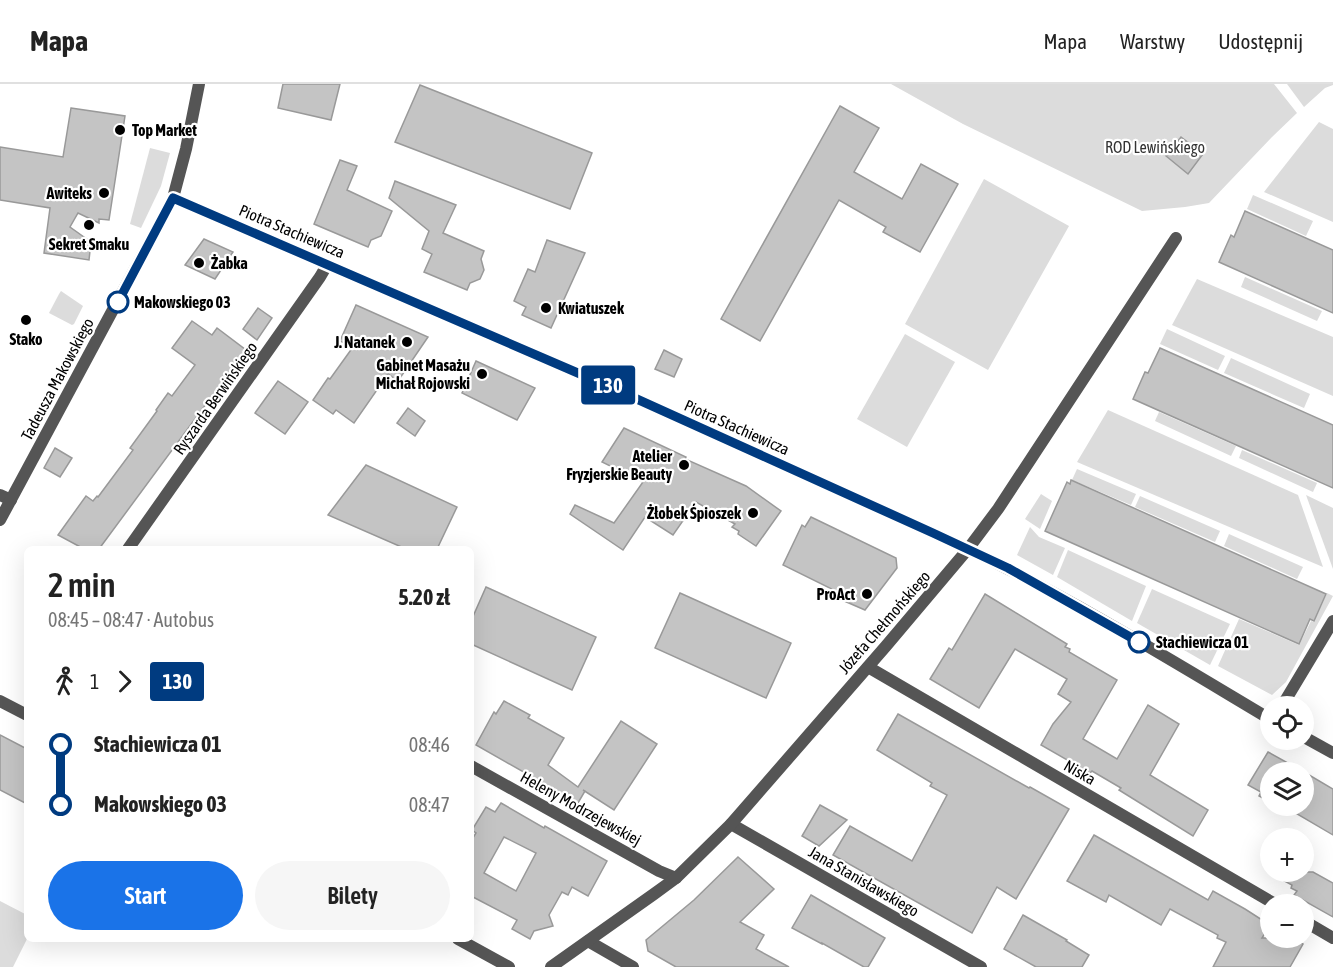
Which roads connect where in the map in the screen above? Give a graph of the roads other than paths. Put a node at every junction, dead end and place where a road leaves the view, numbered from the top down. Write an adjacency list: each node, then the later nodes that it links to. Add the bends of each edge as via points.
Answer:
1 (199, 84): 2 (street, Tadeusza Makowskiego)
2 (173, 198): 4 (street, Piotra Stachiewicza); 5 (street, Tadeusza Makowskiego)
3 (1176, 238): 8 (street, Józefa Chełmońskiego)
4 (327, 264): 7 (street, Ryszarda Berwińskiego); 8 (street, Piotra Stachiewicza)
5 (5, 498): 6 (street, Tadeusza Makowskiego)
6 (0, 520)
7 (130, 546)
8 (968, 549): 10 (street, Józefa Chełmońskiego); 13 (street, Piotra Stachiewicza)
9 (1333, 621): 11 (street)
10 (868, 667): 18 (street, Józefa Chełmońskiego); 20 (street, Niska)
11 (1288, 696)
12 (0, 700): 14 (street)
13 (1260, 712)
14 (24, 713)
15 (1314, 743): 16 (street)
16 (1333, 753)
17 (474, 768): 19 (street, Heleny Modrzejewskiej)
18 (731, 824): 19 (street, Józefa Chełmońskiego); 28 (street, Jana Stanisławskiego)
19 (676, 878): 23 (street, Józefa Chełmońskiego)
20 (1260, 895)
21 (1314, 927): 22 (street)
22 (1333, 938)
23 (588, 941): 26 (street, Józefa Chełmońskiego); 27 (street)
24 (463, 942): 25 (street)
25 (509, 967)
26 (550, 967)
27 (633, 967)
28 (981, 967)

